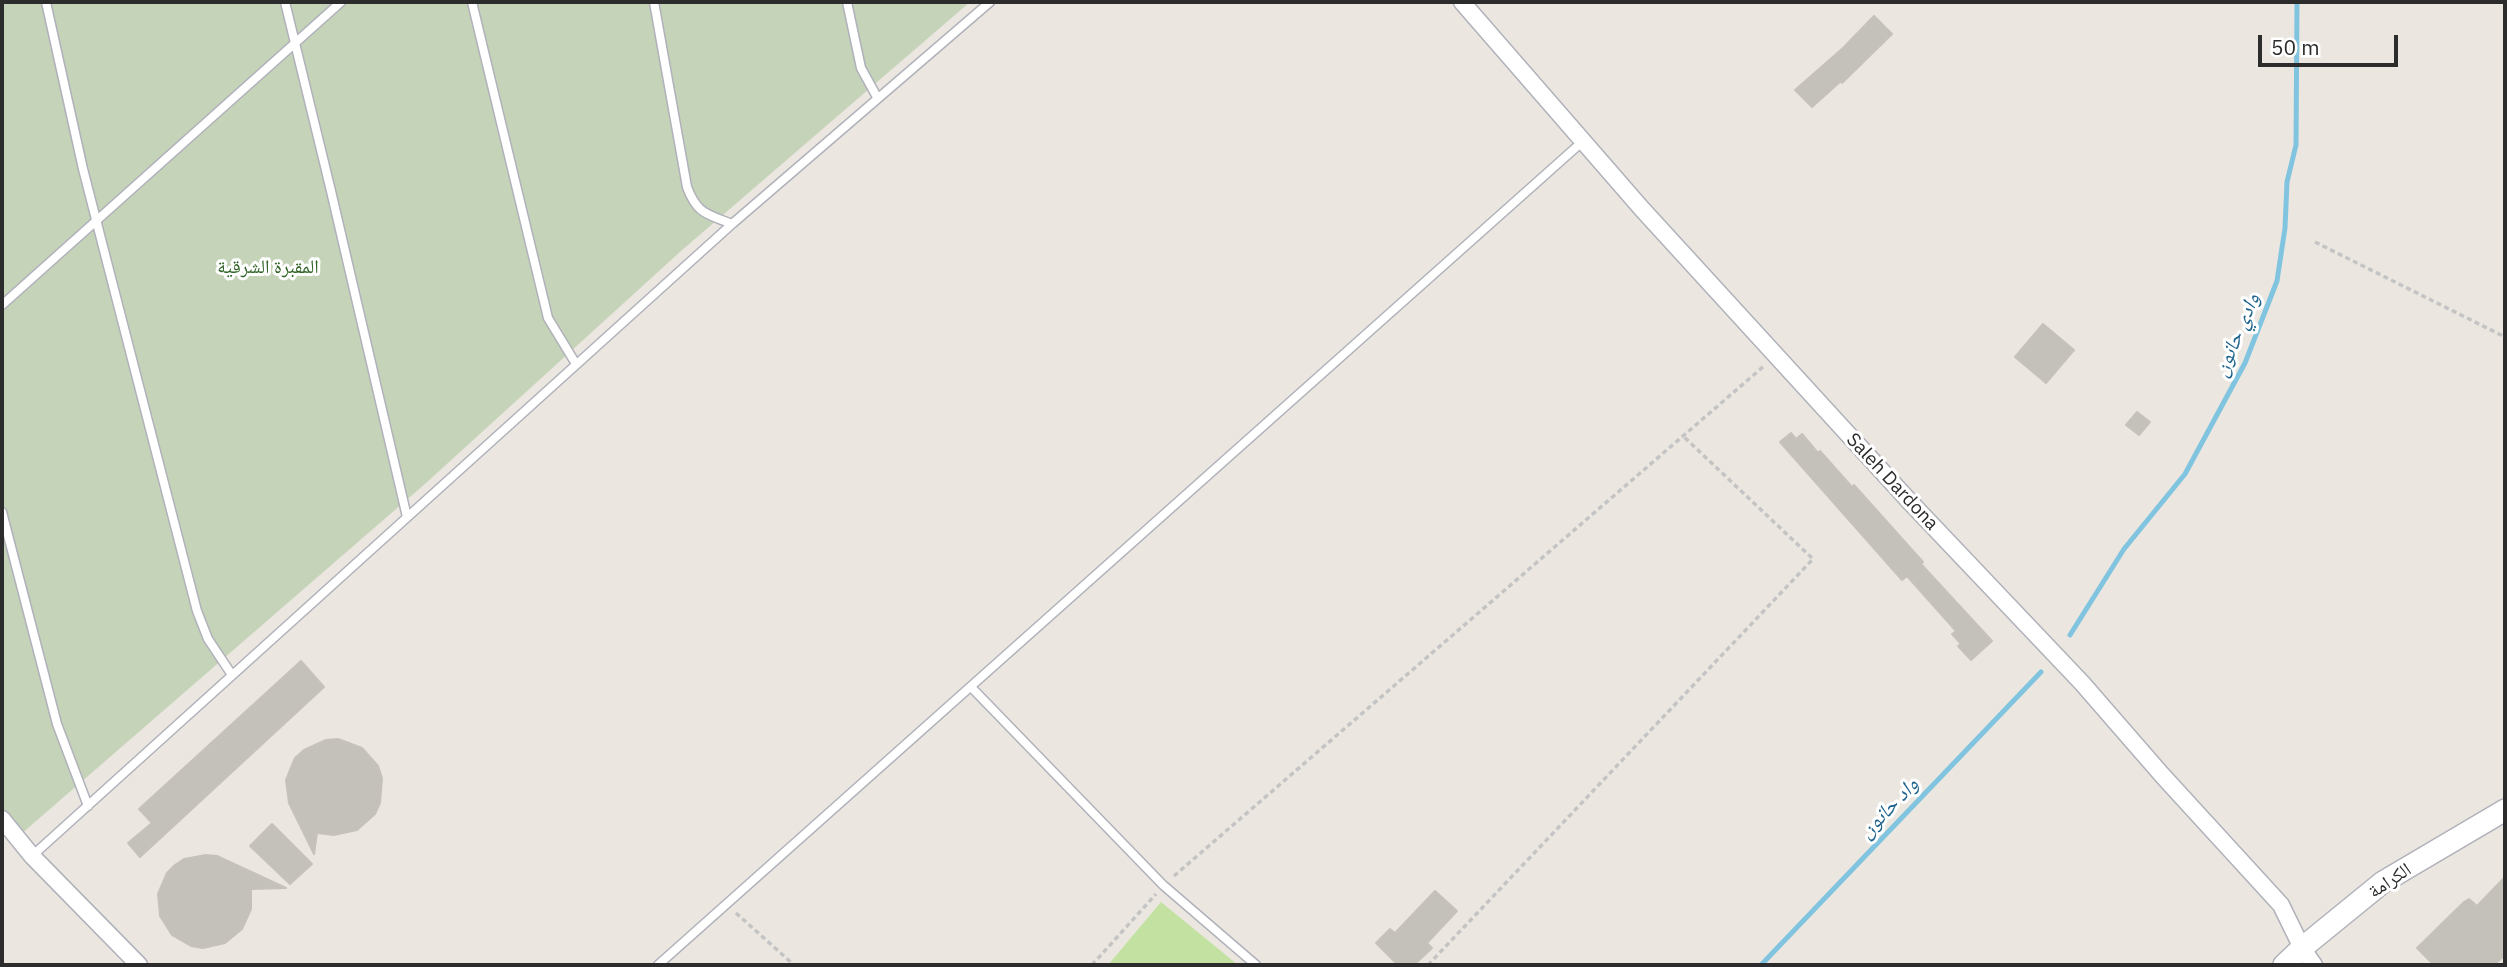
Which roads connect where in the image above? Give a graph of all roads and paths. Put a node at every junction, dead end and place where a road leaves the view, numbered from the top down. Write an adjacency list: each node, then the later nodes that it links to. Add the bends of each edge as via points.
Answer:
1 (46, 2): 12 (lane)
2 (285, 2): 9 (lane)
3 (341, 2): 9 (lane)
4 (472, 2): 18 (lane, via 548,318)
5 (654, 2): 13 (lane, via 693,204 701,212)
6 (847, 2): 10 (lane, via 861,68)
7 (990, 2): 10 (lane)
8 (1462, 2): 11 (street, Saleh Dardona)
9 (295, 43): 12 (lane); 21 (lane)
10 (877, 97): 13 (lane)
11 (1582, 142): 17 (street, Saleh Dardona); 23 (lane)
12 (97, 219): 15 (lane); 22 (lane, via 197,611 208,639)
13 (732, 223): 18 (lane)
14 (2315, 242): 16 (path)
15 (2, 305)
16 (2505, 337)
17 (1776, 356): 19 (path); 30 (street, Saleh Dardona, via 2082,683 2281,905)
18 (576, 364): 21 (lane)
19 (1683, 436): 28 (path); 36 (path, via 1813,559)
20 (2, 512): 24 (lane, via 57,724)
21 (407, 517): 22 (lane)
22 (232, 675): 24 (lane)
23 (971, 687): 28 (lane); 29 (lane)
24 (88, 806): 27 (lane)
25 (2505, 810): 30 (main road, الكرامة, via 2384,882)
26 (2, 819): 27 (street)
27 (32, 856): 31 (street)
28 (1163, 885): 34 (path); 35 (lane)
29 (727, 904): 32 (lane); 33 (path)
30 (2308, 957): 37 (main road, الكرامة)
31 (139, 965)
32 (658, 965)
33 (794, 965)
34 (1092, 965)
35 (1256, 965)
36 (1428, 965)
37 (2284, 965)

